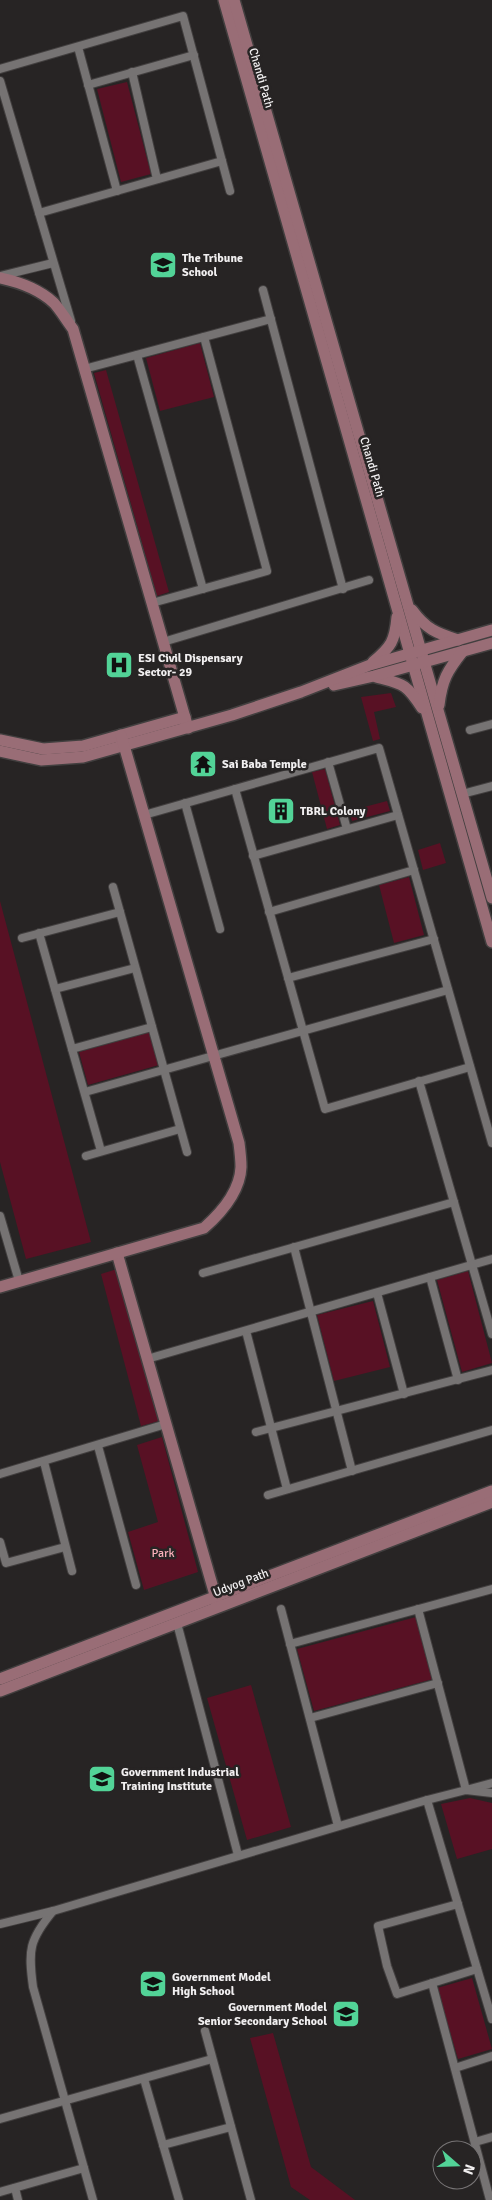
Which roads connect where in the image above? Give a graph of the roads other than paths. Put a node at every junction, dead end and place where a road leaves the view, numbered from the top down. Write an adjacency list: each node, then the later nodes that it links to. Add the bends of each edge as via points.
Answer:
1 (224, 0): 26 (main road, Chandi Path)
2 (234, 0): 26 (main road, Chandi Path)
3 (78, 47): 4 (street, via 183,16); 5 (street); 8 (street)
4 (194, 55): 6 (street); 9 (street)
5 (0, 69)
6 (132, 72): 8 (street); 10 (street)
7 (0, 81): 13 (street)
8 (88, 85): 11 (street)
9 (222, 160): 10 (street); 12 (street)
10 (157, 179): 11 (street)
11 (116, 191): 13 (street)
12 (230, 191)
13 (39, 213): 14 (street)
14 (53, 262): 15 (street); 18 (street)
15 (0, 277): 18 (main road, via 41,294 54,304)
16 (263, 290): 17 (street)
17 (271, 319): 19 (street); 24 (street)
18 (73, 330): 21 (main road)
19 (204, 337): 20 (street); 23 (street, via 267,571)
20 (137, 354): 21 (street); 23 (street)
21 (84, 369): 25 (main road)
22 (369, 580): 24 (street)
23 (203, 589): 25 (street)
24 (343, 589): 29 (street)
25 (152, 603): 29 (main road)
26 (403, 606): 28 (main road, via 423,625 438,634); 32 (main road, Chandi Path); 34 (main road, via 389,648)
27 (492, 630): 28 (main road)
28 (459, 640): 32 (main road)
29 (163, 642): 38 (main road)
30 (492, 643): 31 (main road)
31 (463, 651): 33 (main road); 37 (main road, via 446,671)
32 (416, 652): 33 (main road, Chandi Path); 34 (main road)
33 (419, 663): 35 (main road); 37 (main road, Chandi Path)
34 (370, 665): 36 (main road)
35 (374, 676): 36 (main road); 37 (main road, via 409,688)
36 (301, 692): 38 (main road, via 232,715)
37 (434, 715): 47 (main road, Chandi Path); 63 (main road, Chandi Path)
38 (186, 722): 42 (main road)
39 (492, 724): 40 (street)
40 (470, 730)
41 (0, 740): 42 (main road, via 43,748)
42 (123, 740): 43 (main road, via 83,756 41,760); 50 (main road)
43 (0, 751)
44 (328, 762): 46 (street); 51 (street, via 379,748); 52 (street)
45 (491, 786): 47 (street); 48 (street)
46 (234, 789): 49 (street); 53 (street)
47 (462, 794): 56 (main road, Chandi Path)
48 (492, 796)
49 (184, 803): 50 (street); 59 (street)
50 (144, 814): 71 (main road)
51 (398, 815): 52 (street); 54 (street)
52 (347, 829): 53 (street)
53 (253, 856): 58 (street)
54 (414, 870): 58 (street); 62 (street)
55 (113, 887): 57 (street)
56 (492, 898)
57 (120, 912): 60 (street); 64 (street)
58 (269, 912): 65 (street)
59 (220, 929)
60 (39, 933): 61 (street); 66 (street)
61 (22, 938)
62 (434, 939): 65 (street); 67 (street)
63 (492, 942)
64 (135, 968): 66 (street); 68 (street)
65 (288, 978): 69 (street)
66 (55, 989): 70 (street)
67 (448, 990): 69 (street); 72 (street)
68 (152, 1027): 70 (street); 73 (street)
69 (303, 1031): 71 (street); 74 (street, via 325,1109)
70 (72, 1049): 75 (street)
71 (214, 1056): 73 (street); 84 (main road, via 239,1143 241,1169 233,1194 222,1212 204,1228)
72 (470, 1067): 74 (street); 77 (street)
73 (164, 1070): 75 (street); 76 (street)
74 (419, 1081): 81 (street)
75 (85, 1092): 78 (street)
76 (180, 1129): 78 (street); 79 (street)
77 (492, 1143)
78 (101, 1151): 80 (street)
79 (187, 1152)
80 (86, 1156)
81 (454, 1202): 83 (street); 86 (street)
82 (0, 1216): 89 (street)
83 (294, 1247): 87 (street); 92 (street)
84 (117, 1253): 89 (main road); 95 (main road)
85 (492, 1259): 86 (street)
86 (472, 1265): 88 (street); 94 (street)
87 (203, 1273)
88 (430, 1277): 91 (street); 97 (street)
89 (19, 1282): 90 (main road)
90 (0, 1287)
91 (377, 1293): 92 (street); 98 (street)
92 (311, 1312): 93 (street); 99 (street)
93 (246, 1331): 95 (street); 101 (street)
94 (492, 1334)
95 (147, 1359): 100 (main road)
96 (492, 1370): 97 (street)
97 (458, 1380): 98 (street)
98 (404, 1394): 99 (street)
99 (336, 1411): 101 (street); 106 (street)
100 (166, 1424): 104 (street); 117 (main road)
101 (271, 1429): 103 (street); 108 (street)
102 (492, 1430): 106 (street)
103 (256, 1432)
104 (98, 1446): 105 (street); 115 (street)
105 (44, 1462): 107 (street); 113 (street)
106 (352, 1471): 108 (street)
107 (0, 1474)
108 (287, 1489): 110 (street)
109 (492, 1491): 117 (main road, Udyog Path)
110 (268, 1495)
111 (492, 1502): 117 (main road, Udyog Path)
112 (0, 1542): 113 (street, via 6,1564)
113 (66, 1547): 114 (street)
114 (72, 1571)
115 (136, 1585)
116 (492, 1589): 119 (street)
117 (217, 1601): 120 (main road, Udyog Path); 122 (main road, Udyog Path)
118 (281, 1609): 121 (street)
119 (418, 1609): 121 (street); 123 (street)
120 (177, 1623): 124 (main road, Udyog Path); 131 (street)
121 (290, 1644): 125 (street)
122 (0, 1679)
123 (438, 1683): 125 (street); 127 (street)
124 (0, 1691)
125 (310, 1718): 130 (street)
126 (492, 1783): 127 (street)
127 (466, 1790): 128 (street); 129 (street)
128 (492, 1793)
129 (427, 1800): 130 (street); 132 (street)
130 (338, 1826): 131 (street)
131 (238, 1856): 133 (street)
132 (458, 1904): 135 (street); 136 (street, via 378,1926 397,1994)
133 (53, 1911): 134 (street); 143 (street, via 36,1930 29,1961 33,1987)
134 (0, 1924)
135 (477, 1969): 136 (street); 137 (street)
136 (432, 1984): 141 (street)
137 (492, 2018)
138 (205, 2031): 140 (street)
139 (492, 2056): 141 (street)
140 (212, 2059): 142 (street); 145 (street)
141 (455, 2068): 146 (street)
142 (144, 2079): 143 (street); 147 (street)
143 (65, 2102): 144 (street); 148 (street)
144 (0, 2119)
145 (231, 2127): 147 (street); 155 (street)
146 (474, 2140)
147 (163, 2145): 154 (street)
148 (84, 2168): 150 (street); 153 (street)
149 (482, 2169): 156 (street)
150 (15, 2188): 151 (street); 152 (street)
151 (0, 2192)
152 (18, 2200)
153 (93, 2200)
154 (179, 2200)
155 (251, 2200)
156 (490, 2200)

